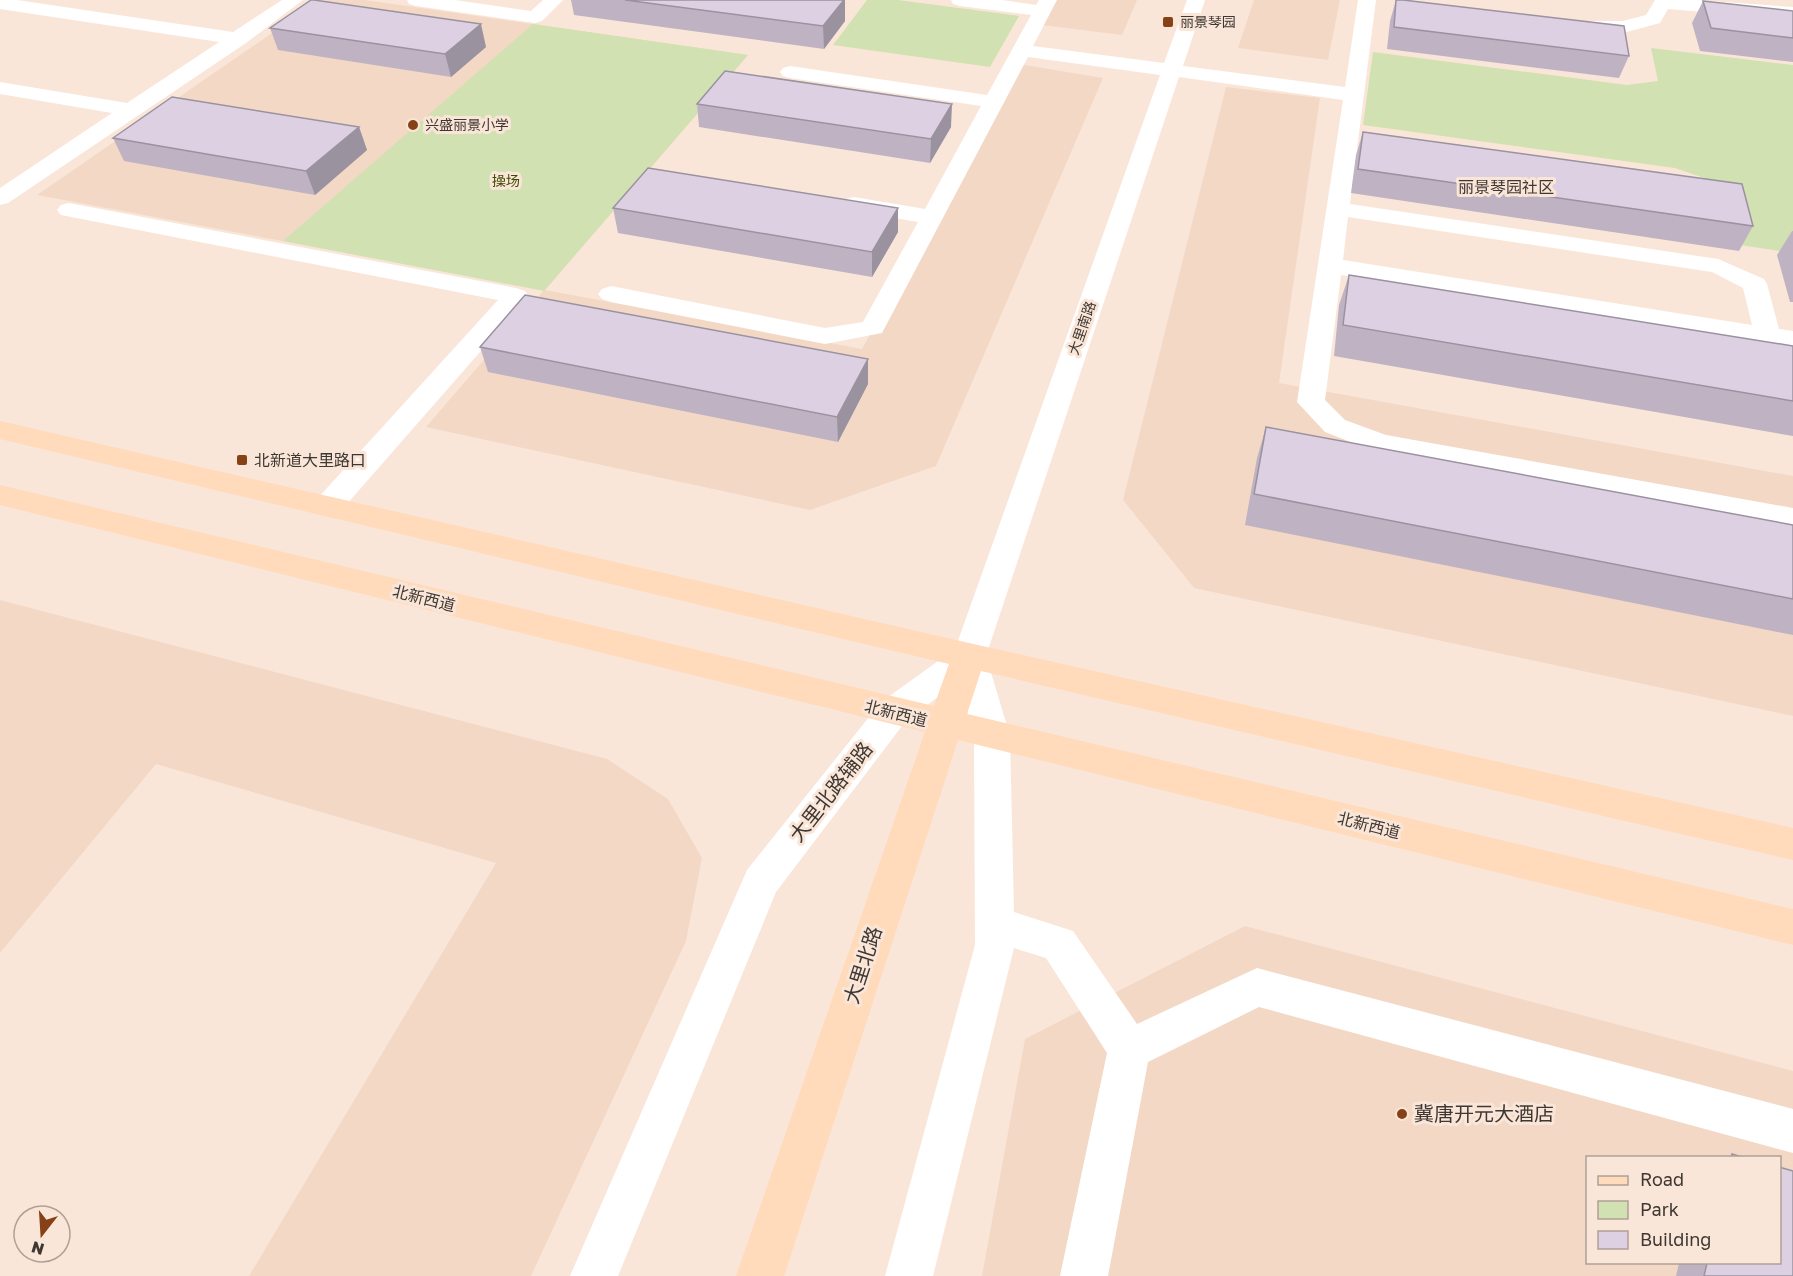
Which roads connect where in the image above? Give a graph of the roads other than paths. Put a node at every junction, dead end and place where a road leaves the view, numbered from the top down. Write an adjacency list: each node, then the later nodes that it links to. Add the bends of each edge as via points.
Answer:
1 (294, 0): 13 (street)
2 (416, 0): 3 (street, via 535,17)
3 (554, 0)
4 (960, 0): 10 (street)
5 (1196, 0): 15 (street, 大里南路)
6 (1640, 0): 7 (street)
7 (1662, 1): 11 (street); 12 (street, via 1653,19 1623,27)
8 (1375, 2): 18 (street)
9 (0, 3): 13 (street)
10 (1045, 5): 14 (street)
11 (1793, 13)
12 (1566, 25)
13 (239, 39): 20 (street)
14 (1022, 50): 15 (street); 19 (street)
15 (1171, 70): 18 (street); 34 (street, 大里南路)
16 (790, 72): 19 (street)
17 (0, 88): 20 (street)
18 (1355, 95): 23 (street)
19 (994, 102): 25 (street)
20 (132, 110): 21 (street)
21 (0, 198)
22 (838, 202): 25 (street)
23 (1340, 209): 26 (street); 28 (street, via 1718,266 1755,284)
24 (69, 210): 32 (street, via 516,296)
25 (932, 217): 27 (street, via 873,328 825,336)
26 (1332, 266): 28 (street); 33 (street, via 1311,402 1335,426 1381,443)
27 (611, 294)
28 (1767, 335): 29 (street)
29 (1793, 339)
30 (0, 430): 32 (main road)
31 (0, 495): 35 (main road, 北新西道)
32 (328, 506): 34 (main road)
33 (1793, 518)
34 (969, 656): 35 (street, 大里北路辅路); 36 (main road, 大里北路); 37 (street); 38 (main road)
35 (893, 712): 36 (main road, 北新西道); 43 (street, 大里北路辅路, via 761,882)
36 (945, 724): 37 (main road, 北新西道); 44 (main road, 大里北路)
37 (992, 736): 39 (street); 40 (main road, 北新西道)
38 (1793, 844)
39 (995, 924): 41 (street, via 1059,944); 45 (street, via 995,945)
40 (1793, 927)
41 (1129, 1049): 42 (street, via 1257,987); 46 (street)
42 (1793, 1131)
43 (594, 1276)
44 (760, 1276)
45 (909, 1276)
46 (1084, 1276)

